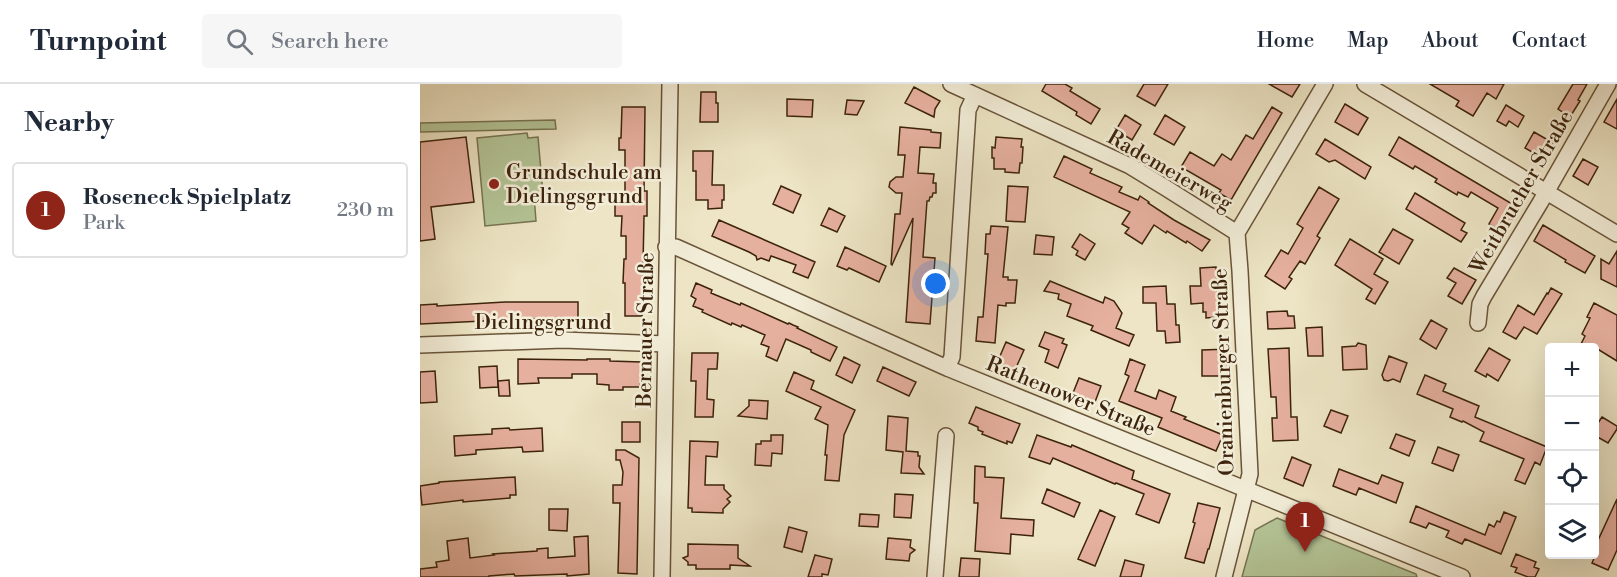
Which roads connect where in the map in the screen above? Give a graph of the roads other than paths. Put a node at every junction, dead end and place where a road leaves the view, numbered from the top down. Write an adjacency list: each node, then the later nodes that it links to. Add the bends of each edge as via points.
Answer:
1 (670, 84): 10 (street, Bernauer Straße)
2 (951, 84): 6 (street, Rademeierweg)
3 (1325, 84): 8 (street)
4 (1365, 84): 7 (street)
5 (1608, 84): 7 (street, Weitbrucher Straße)
6 (975, 95): 8 (street, Rademeierweg, via 1130,166); 14 (street, via 968,110 952,357)
7 (1546, 192): 9 (street); 11 (street, Weitbrucher Straße, via 1484,296)
8 (1237, 233): 16 (street, Oranienburger Straße, via 1250,474)
9 (1617, 234)
10 (666, 247): 12 (street, Bernauer Straße); 14 (street, Rathenower Straße, via 676,247)
11 (1478, 323)
12 (666, 344): 13 (street, Dielingsgrund, via 563,340); 18 (street, Bernauer Straße)
13 (420, 345)
14 (947, 368): 16 (street, Rathenower Straße)
15 (946, 436): 19 (street)
16 (1247, 490): 17 (street, Rathenower Straße); 20 (street, Oranienburger Straße)
17 (1456, 576)
18 (662, 577)
19 (935, 577)
20 (1224, 577)

